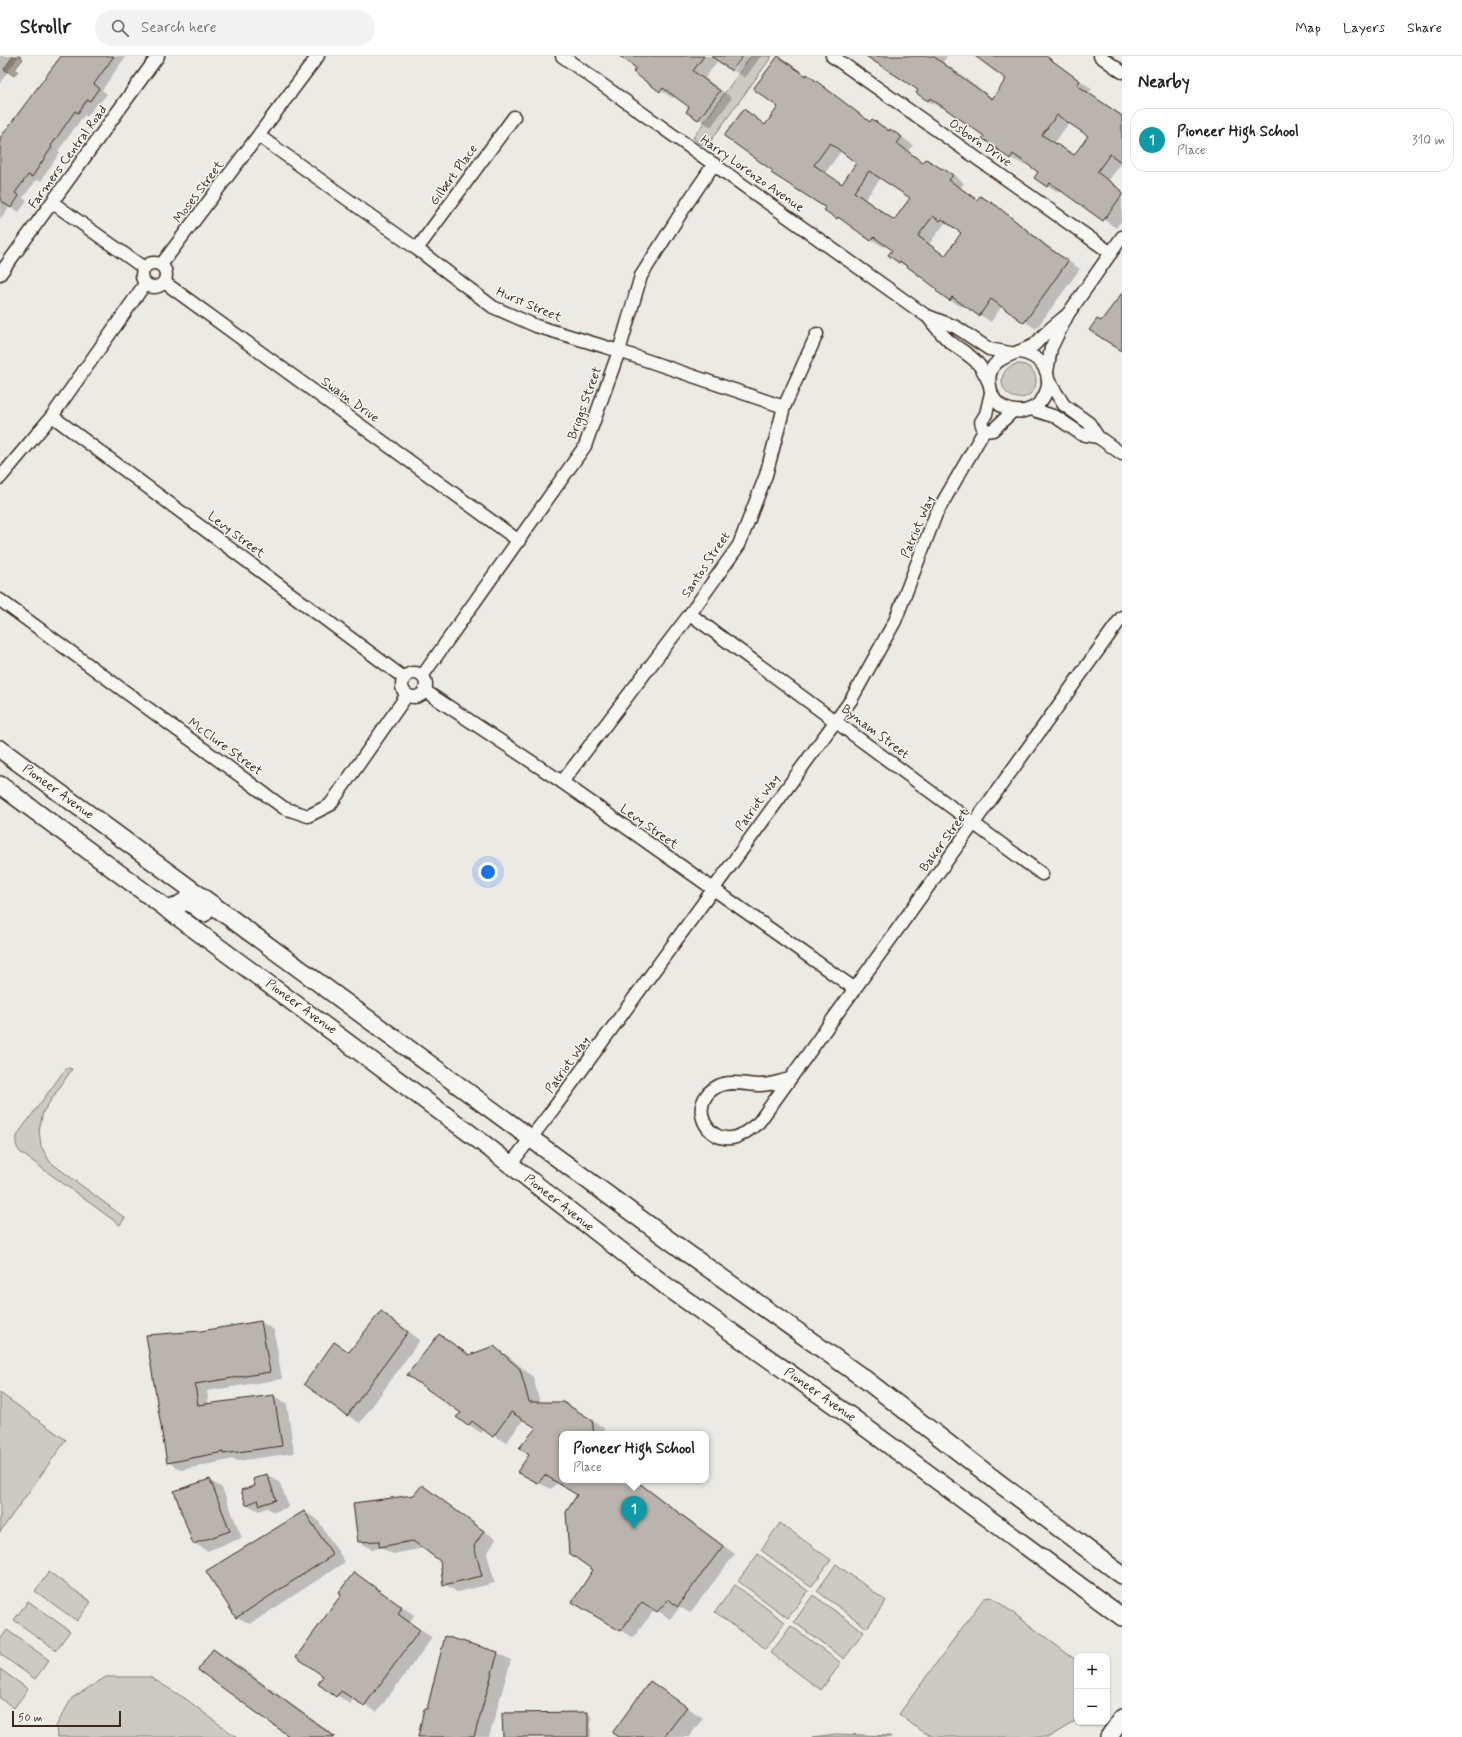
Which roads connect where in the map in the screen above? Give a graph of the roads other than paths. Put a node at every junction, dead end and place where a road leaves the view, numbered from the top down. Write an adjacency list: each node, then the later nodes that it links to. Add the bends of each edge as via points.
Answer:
1 (158, 56): 10 (street, Farmers Central Road)
2 (318, 56): 8 (street, Moses Street)
3 (562, 56): 9 (street, Harry Lorenzo Avenue)
4 (832, 56): 13 (street, Osborn Drive)
5 (1100, 56): 6 (street)
6 (1122, 72)
7 (514, 117): 12 (street, Gilbert Place)
8 (259, 136): 12 (street, Hurst Street); 14 (street, Moses Street)
9 (714, 164): 20 (street, Harry Lorenzo Avenue); 22 (street, Briggs Street, via 641,276)
10 (53, 203): 15 (street); 16 (street, Farmers Central Road)
11 (1122, 237): 13 (street)
12 (417, 249): 22 (street, Hurst Street, via 493,307 536,326)
13 (1111, 253): 19 (street)
14 (161, 264): 15 (street, via 153,263); 17 (street, via 166,275)
15 (144, 268): 18 (street, via 142,277)
16 (0, 274)
17 (164, 282): 18 (street, via 153,288); 34 (street, Swain Drive)
18 (145, 284): 29 (street)
19 (1068, 314): 23 (street, via 1040,340); 24 (street, via 1051,348)
20 (925, 315): 23 (street, Harry Lorenzo Avenue, via 956,327 985,347); 25 (street, Harry Lorenzo Avenue, via 948,340 974,359 984,371)
21 (817, 334): 26 (street, Santos Street)
22 (619, 351): 26 (street, Hurst Street); 34 (street, Briggs Street, via 585,446)
23 (1015, 353): 24 (street, via 1036,358); 25 (street, via 1001,358 994,365 990,374)
24 (1048, 376): 27 (street, via 1044,397); 31 (street, via 1064,405 1089,423)
25 (990, 388): 28 (street, via 996,401); 30 (street, via 986,414 981,422)
26 (784, 407): 36 (street, Santos Street, via 766,475 739,545)
27 (1031, 409): 28 (street); 31 (street, via 1056,417 1081,434)
28 (1013, 411): 30 (street, via 993,430)
29 (52, 416): 33 (street); 39 (street, Levy Street)
30 (984, 431): 42 (street, Patriot Way, via 936,514 895,621 851,700)
31 (1098, 437): 32 (street)
32 (1122, 454)
33 (0, 478)
34 (519, 541): 38 (street, Briggs Street)
35 (0, 600): 41 (street, McClure Street, via 284,808 308,816 330,805)
36 (690, 614): 42 (street, Bynam Street); 44 (street, Santos Street)
37 (1122, 617): 46 (street, Baker Street)
38 (423, 675): 39 (street, via 415,672); 40 (street, via 427,683)
39 (404, 678): 41 (street, via 403,689)
40 (425, 691): 41 (street, via 415,697); 44 (street, Levy Street)
41 (407, 695)
42 (836, 721): 46 (street, Bynam Street); 48 (street, Patriot Way)
43 (0, 749): 50 (street, Pioneer Avenue)
44 (562, 782): 48 (street, Levy Street)
45 (0, 785): 49 (street, Pioneer Avenue)
46 (973, 824): 47 (street, Bynam Street); 51 (street, Baker Street)
47 (1042, 874)
48 (712, 889): 51 (street, Levy Street); 53 (street, Patriot Way)
49 (169, 911): 50 (street, via 187,900 254,949); 54 (street, Pioneer Avenue, via 317,1018)
50 (271, 948): 53 (street, Pioneer Avenue)
51 (855, 989): 52 (street, Baker Street)
52 (790, 1079): 52 (street, Baker Street, via 759,1122 747,1132 735,1137 720,1136 708,1129 702,1118 701,1104 708,1092 720,1085 762,1085)
53 (531, 1138): 54 (street, Patriot Way); 55 (street, Pioneer Avenue, via 866,1380)
54 (510, 1165): 56 (street, Pioneer Avenue, via 666,1286 850,1416)
55 (1122, 1575)
56 (1122, 1617)
57 (1122, 1718): 58 (street)
58 (1109, 1737)

